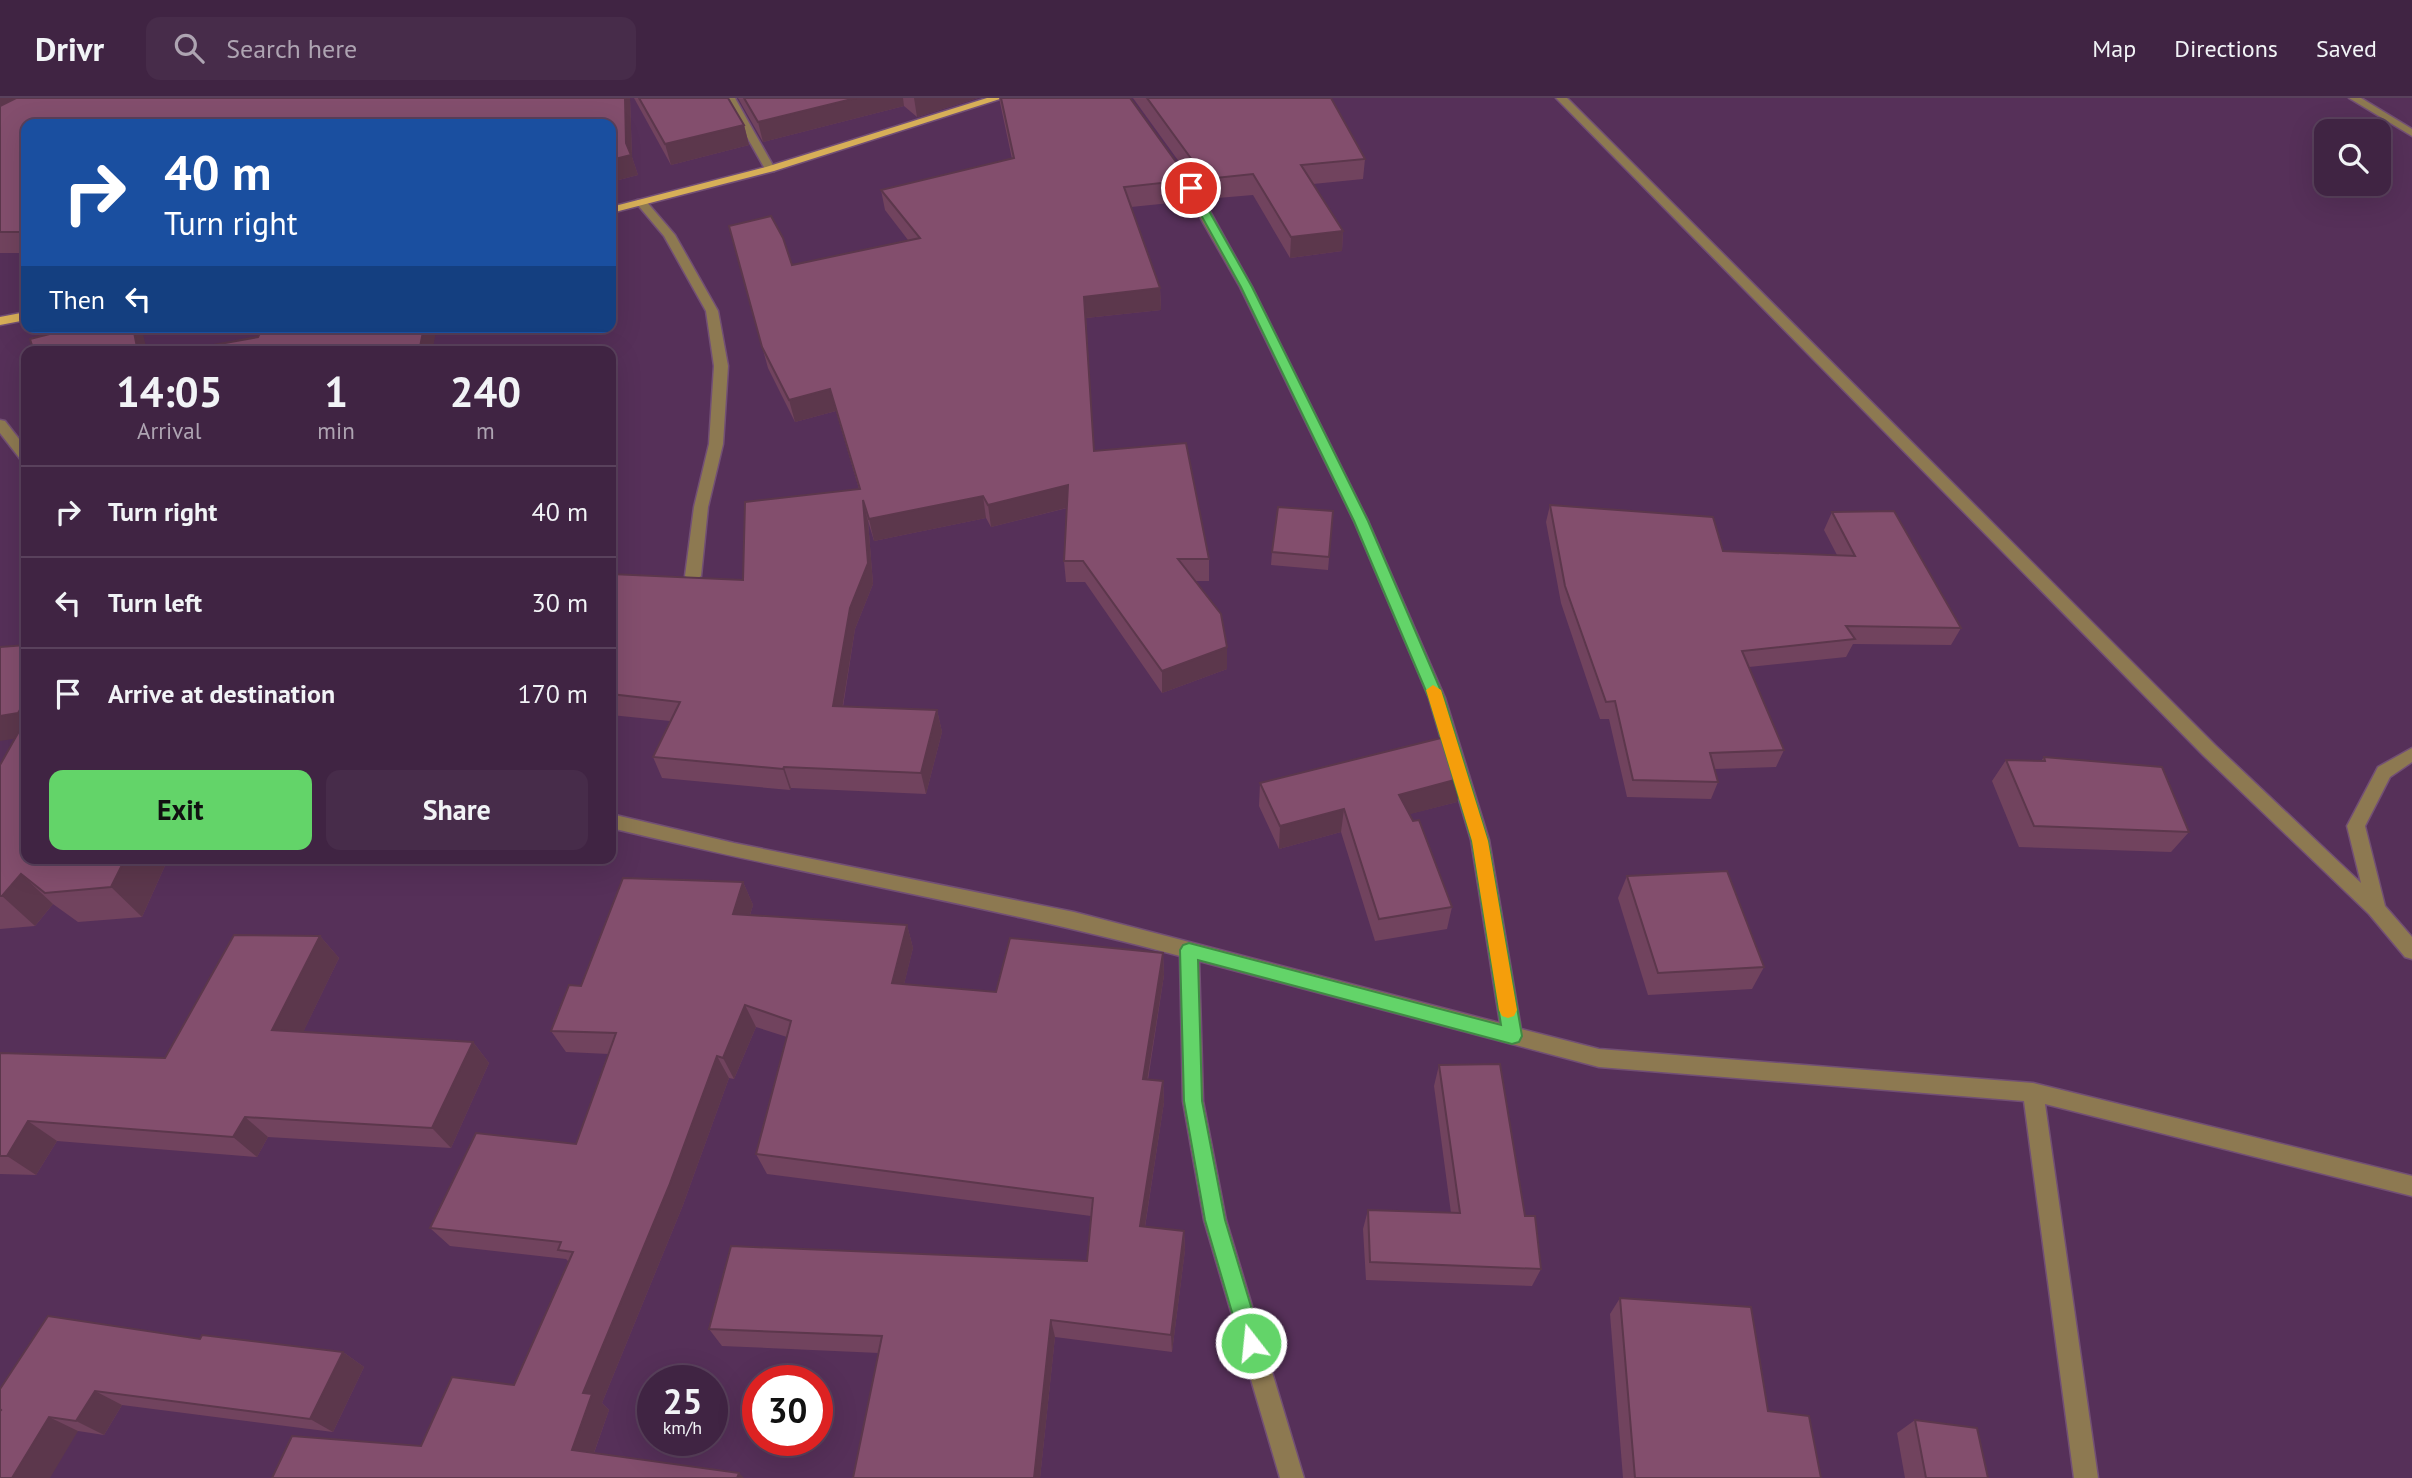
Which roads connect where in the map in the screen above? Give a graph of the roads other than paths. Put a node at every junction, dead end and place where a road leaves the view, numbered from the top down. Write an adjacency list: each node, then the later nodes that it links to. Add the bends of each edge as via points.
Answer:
1 (730, 98): 7 (street)
2 (998, 98): 7 (main road)
3 (1561, 98): 17 (street, via 2209,750)
4 (2354, 98): 5 (street)
5 (2412, 133)
6 (1166, 155): 20 (street, via 1191,188 1246,287 1361,521 1437,698 1480,841)
7 (770, 169): 8 (main road)
8 (641, 202): 9 (main road); 14 (street, via 669,235 712,311 721,366 716,444 701,507)
9 (616, 209)
10 (21, 317): 11 (main road)
11 (0, 321)
12 (0, 424): 13 (street)
13 (21, 451)
14 (693, 576)
15 (2412, 754): 17 (street, via 2384,772 2356,826)
16 (616, 822): 18 (street, via 1074,920)
17 (2376, 909): 19 (street)
18 (1189, 950): 20 (street); 23 (street, via 1193,1101 1215,1220)
19 (2412, 951)
20 (1512, 1036): 21 (street, via 1599,1058)
21 (2033, 1093): 22 (street); 24 (street)
22 (2412, 1186)
23 (1292, 1478)
24 (2086, 1478)

